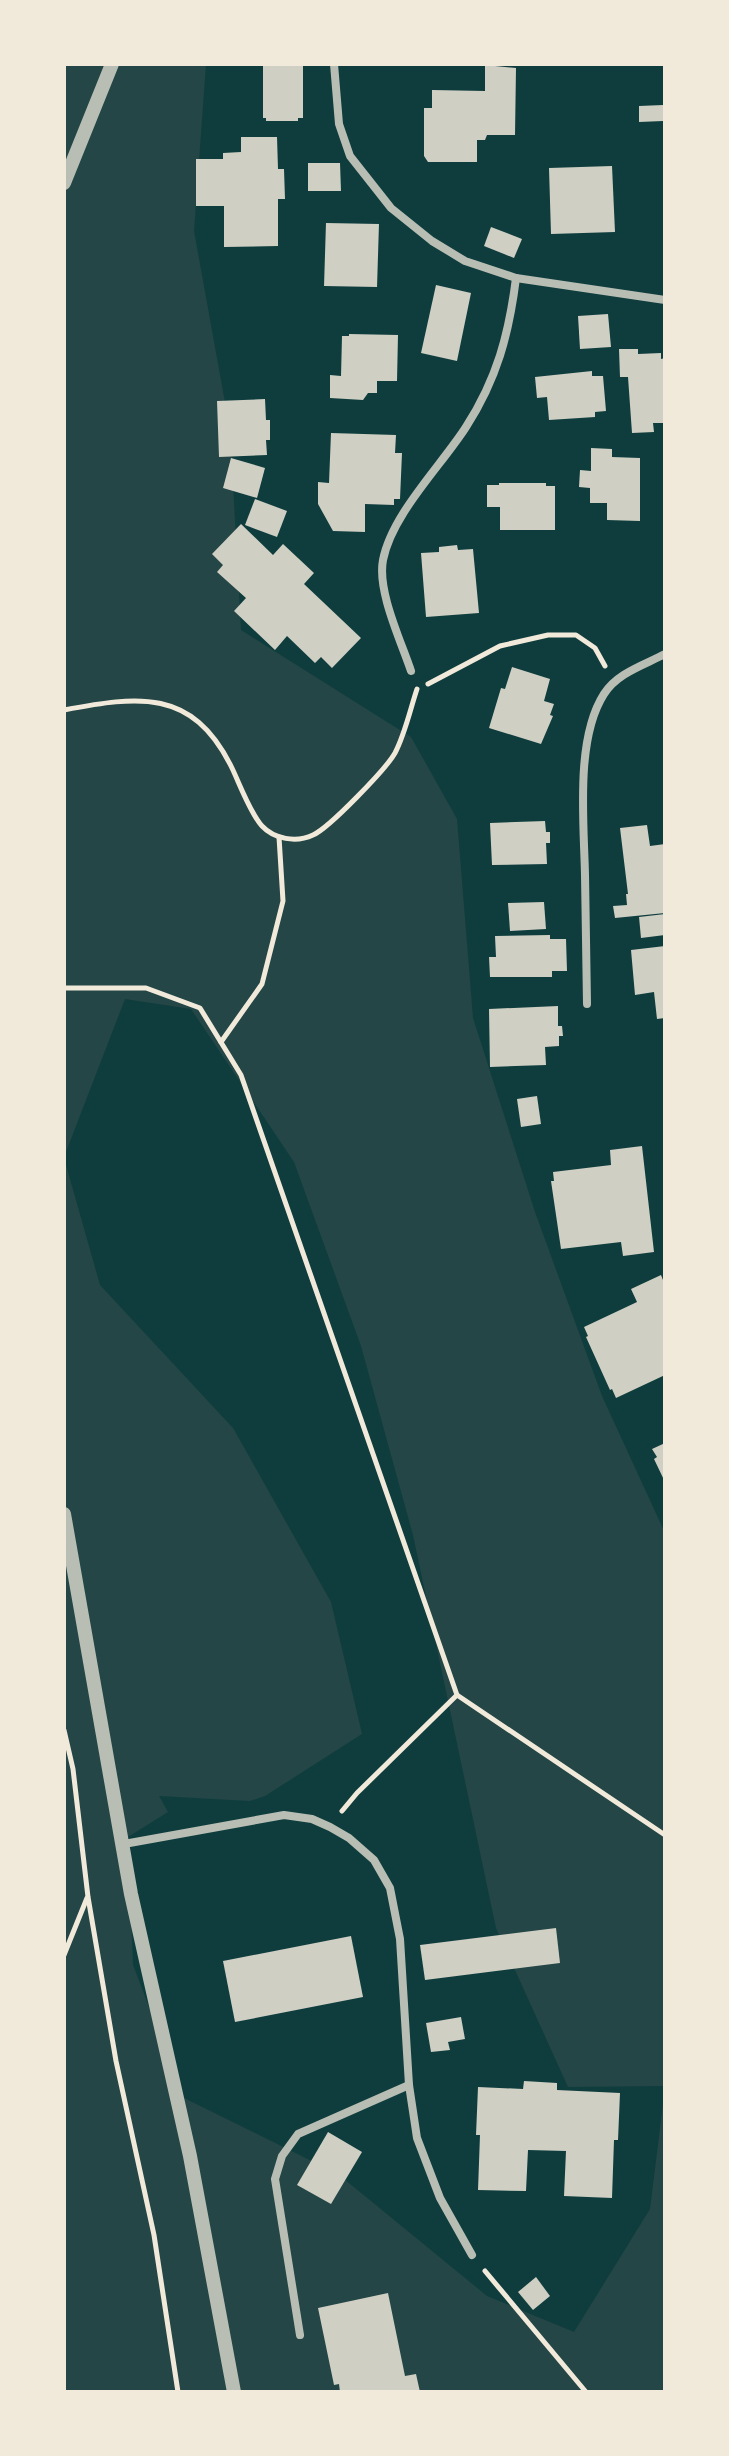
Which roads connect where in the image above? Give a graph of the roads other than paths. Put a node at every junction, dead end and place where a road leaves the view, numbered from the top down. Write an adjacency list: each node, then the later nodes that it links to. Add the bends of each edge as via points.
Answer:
1 (112, 64): 3 (street)
2 (334, 64): 4 (street, via 339,124 350,156 391,208 465,261)
3 (64, 183)
4 (516, 278): 5 (street); 7 (street, via 499,365 466,427 392,531 382,562 387,605)
5 (665, 300)
6 (665, 654): 8 (street, via 615,680 603,695 590,730 585,765)
7 (411, 671)
8 (587, 1004)
9 (64, 1514): 10 (street)
10 (124, 1844): 11 (street, via 284,1815 312,1819 349,1838 374,1860 390,1888 400,1939); 14 (street)
11 (409, 2085): 12 (street, via 417,2138 440,2198); 13 (street, via 298,2134 282,2156 275,2179)
12 (472, 2255)
13 (300, 2335)
14 (234, 2392)

